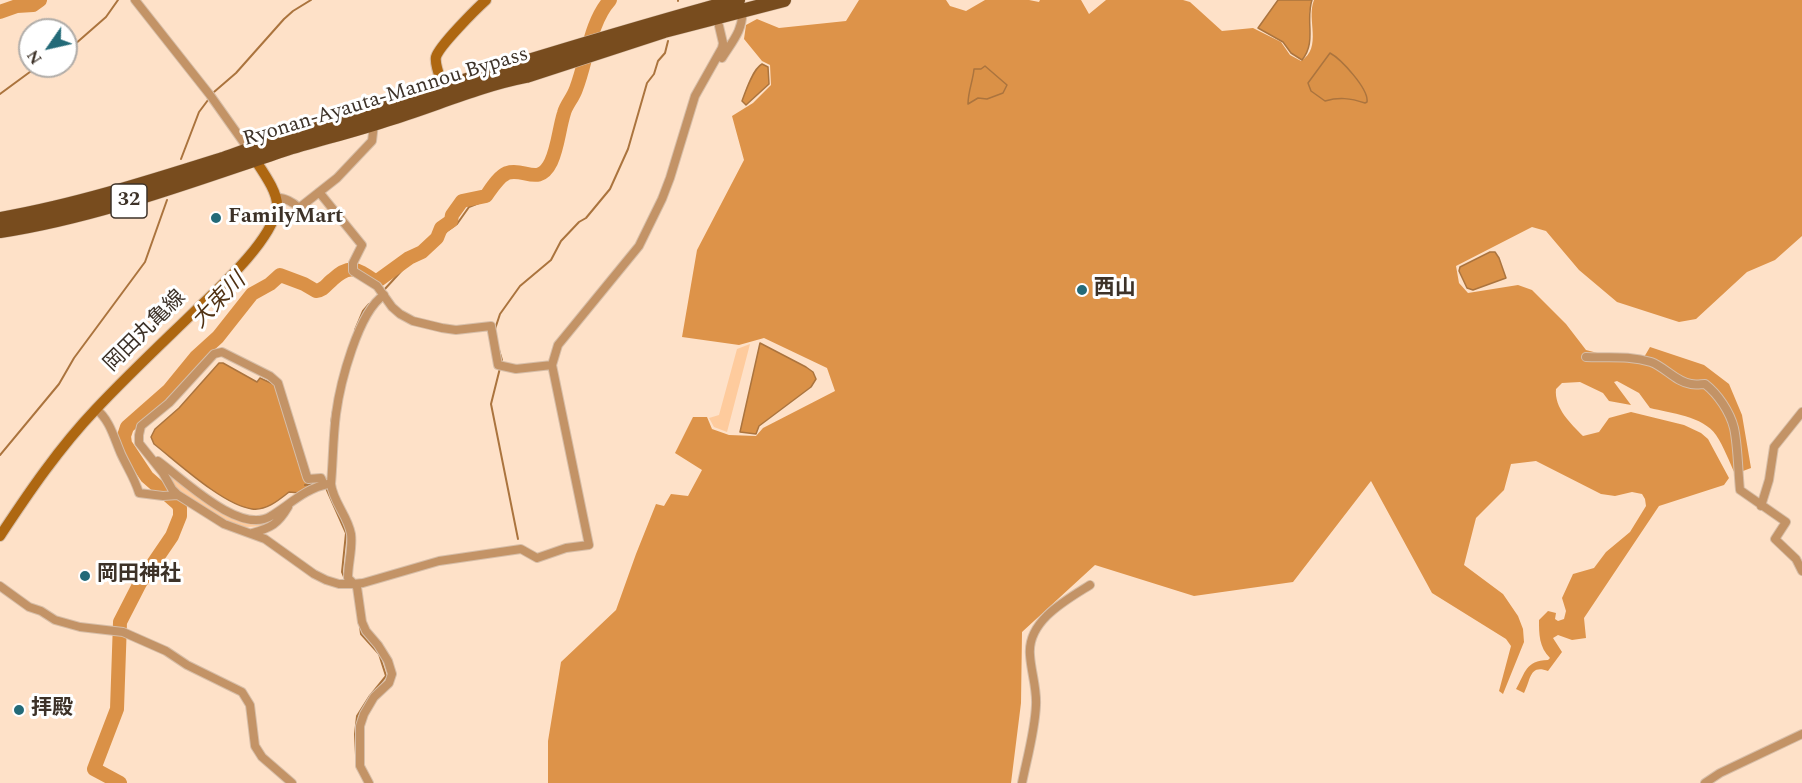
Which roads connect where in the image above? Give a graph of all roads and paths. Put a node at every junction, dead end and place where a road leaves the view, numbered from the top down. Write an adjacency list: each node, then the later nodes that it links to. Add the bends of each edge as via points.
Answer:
1 (135, 0): 9 (street)
2 (486, 0): 7 (main road, via 438,53 436,62)
3 (784, 0): 4 (highway, Ryonan-Ayauta-Mannou Bypass / 32)
4 (740, 5): 6 (street, via 741,27 719,64); 7 (highway, Ryonan-Ayauta-Mannou Bypass / 32, via 576,53 526,76)
5 (719, 26): 6 (street, via 723,43)
6 (714, 64): 16 (street, via 695,96 670,178 639,246 558,345)
7 (445, 93): 8 (highway, Ryonan-Ayauta-Mannou Bypass / 32); 9 (highway, Ryonan-Ayauta-Mannou Bypass / 32)
8 (374, 124): 9 (highway, Ryonan-Ayauta-Mannou Bypass / 32); 10 (street, via 372,141)
9 (252, 155): 11 (main road); 12 (highway, Ryonan-Ayauta-Mannou Bypass / 32); 13 (highway, Ryonan-Ayauta-Mannou Bypass / 32, via 132,200)
10 (319, 192): 11 (street, via 299,208 285,198); 14 (street, via 362,245 352,269)
11 (276, 198): 17 (main road, 岡田丸亀線, via 270,228 236,270)
12 (0, 219)
13 (0, 231)
14 (382, 293): 16 (street, via 400,314 413,321 456,330 491,326 498,364 516,369); 20 (street, via 368,312 349,360)
15 (1586, 357): 23 (street, via 1639,359 1654,363 1681,381 1705,384 1713,390 1734,428 1740,490)
16 (552, 365): 27 (street, via 589,545 537,558 521,549 459,558)
17 (96, 409): 21 (street, via 104,415 139,493); 25 (main road, 岡田丸亀線, via 44,470)
18 (1802, 412): 23 (street, via 1774,447)
19 (153, 459): 20 (street, via 139,443 141,426 169,403 214,354 222,352 278,383 307,477 321,478); 21 (street); 22 (street, via 221,508 242,518 267,519)
20 (326, 484): 22 (street); 27 (street, via 351,534)
21 (176, 496): 24 (street, via 224,524)
22 (290, 504): 24 (street, via 281,520)
23 (1761, 506): 26 (street, via 1786,522 1775,539 1796,559)
24 (251, 533): 27 (street, via 314,574 339,584)
25 (0, 536)
26 (1802, 571)
27 (351, 584): 32 (street, via 357,587 366,631 388,661 392,674 389,683 374,697 360,726 360,766)
28 (1090, 585): 33 (street, via 1057,606 1031,641 1036,706)
29 (0, 586): 31 (street, via 28,607 55,620 120,632 166,651 242,692 250,705 255,746)
30 (1802, 734): 34 (street)
31 (292, 783)
32 (369, 783)
33 (1022, 783)
34 (1705, 783)

